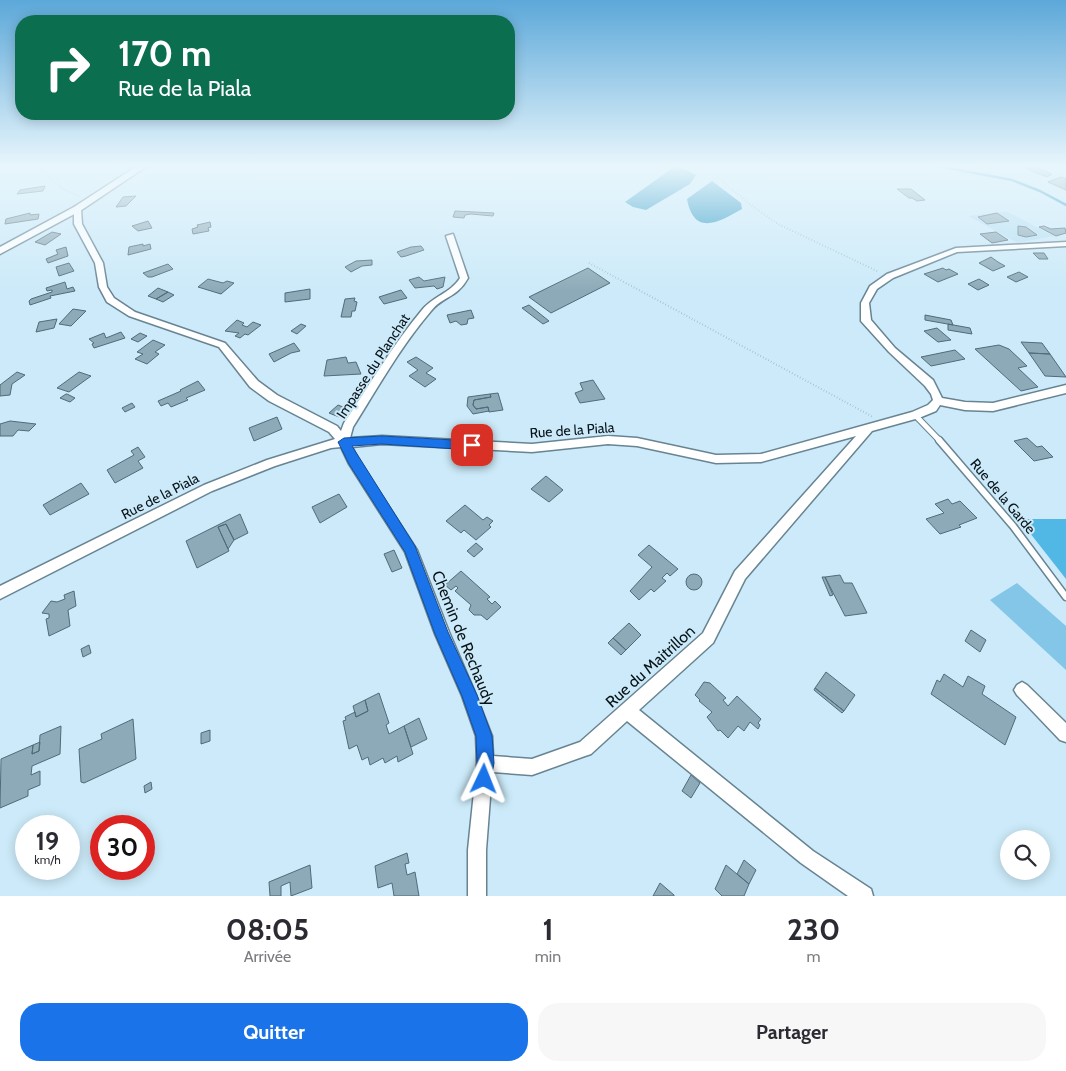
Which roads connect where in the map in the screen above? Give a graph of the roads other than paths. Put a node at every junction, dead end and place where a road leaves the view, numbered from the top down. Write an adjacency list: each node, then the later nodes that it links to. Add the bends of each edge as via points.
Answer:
1 (77, 208): 4 (street); 9 (street, via 78,224 99,264 103,287 110,300 132,314 222,345 261,390 333,430)
2 (450, 236): 9 (street, Impasse du Planchat, via 464,278 458,288 430,306 407,334 348,426)
3 (1066, 244): 6 (street, via 956,250 890,276 873,288 865,303 866,321 929,383)
4 (0, 251)
5 (1066, 389): 6 (street, via 993,408)
6 (938, 401): 7 (street, Rue de la Piala, via 932,408)
7 (915, 415): 8 (street, Rue de la Piala); 11 (lane, Rue de la Garde, via 1019,534)
8 (868, 428): 9 (street, Rue de la Piala, via 761,458 716,459 637,442 608,440 532,448 382,440); 13 (street, Rue du Maitrillon, via 740,575 708,638)
9 (344, 442): 10 (street, Rue de la Piala, via 306,451 208,488); 15 (street, Chemin de Rechaudy, via 410,550 484,736)
10 (0, 593)
11 (1066, 597)
12 (1022, 690): 14 (street)
13 (627, 711): 15 (street, Rue du Maitrillon, via 585,748 532,767); 17 (street, via 807,857)
14 (1066, 734)
15 (486, 763): 16 (street, Chemin de Rechaudy, via 477,850)
16 (477, 896)
17 (864, 896)

